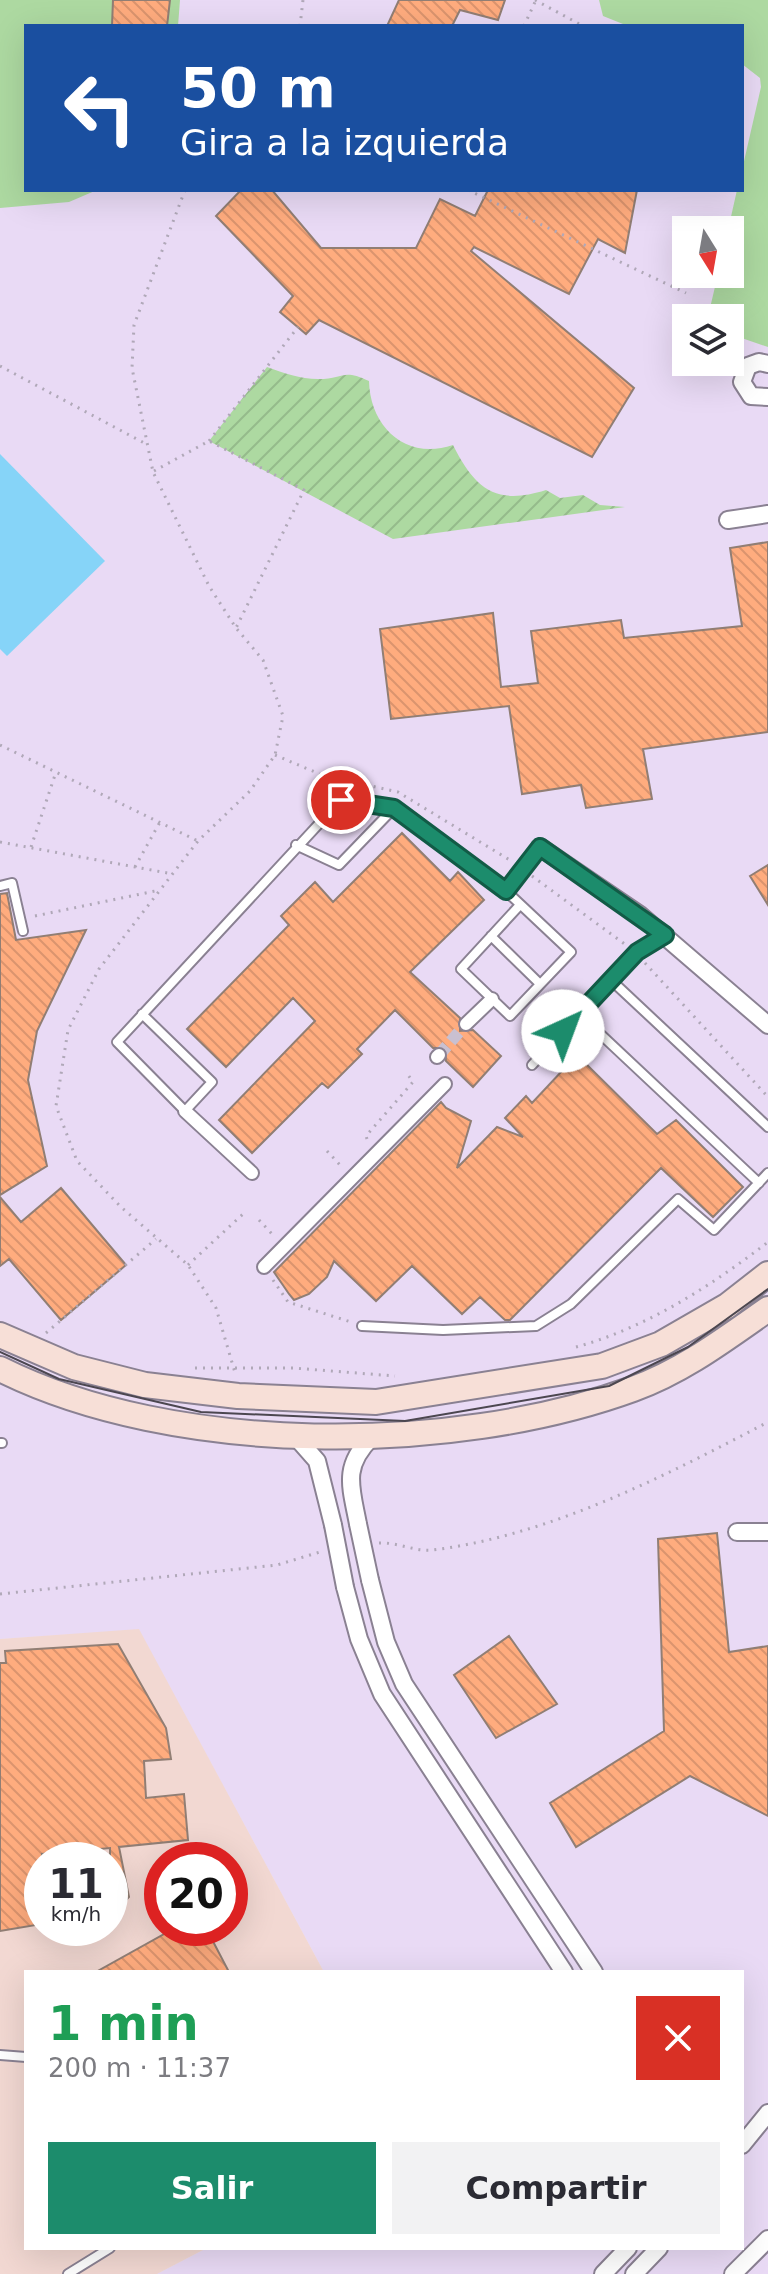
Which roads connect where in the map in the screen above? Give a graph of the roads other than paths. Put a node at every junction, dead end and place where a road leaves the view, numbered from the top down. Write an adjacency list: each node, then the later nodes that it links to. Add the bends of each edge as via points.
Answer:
1 (768, 364): 2 (street, via 748,366 742,382 751,396)
2 (768, 397)
3 (768, 514): 4 (street)
4 (728, 520)
5 (394, 808): 6 (lane, via 341,800); 6 (lane, via 339,865); 9 (lane)
6 (296, 845): 17 (lane)
7 (540, 847): 9 (lane); 12 (street)
8 (0, 886): 11 (lane, via 12,883)
9 (506, 891): 10 (lane)
10 (519, 906): 13 (lane); 15 (lane, via 571,952)
11 (23, 931)
12 (665, 935): 14 (lane, via 637,952); 20 (street)
13 (491, 936): 15 (lane); 16 (lane, via 461,969)
14 (611, 980): 18 (lane); 24 (lane)
15 (539, 983): 16 (lane, via 510,1016)
16 (492, 999): 19 (street)
17 (142, 1014): 23 (lane, via 117,1042); 23 (lane, via 212,1082)
18 (579, 1014): 21 (lane); 27 (lane)
19 (466, 1024)
20 (768, 1025)
21 (532, 1065)
22 (445, 1084): 28 (street)
23 (185, 1111): 25 (street)
24 (768, 1127)
25 (252, 1173)
26 (768, 1173): 27 (lane)
27 (759, 1183): 31 (lane, via 714,1230 678,1199 571,1304 536,1326)
28 (264, 1267)
29 (768, 1274): 32 (main road, via 727,1306 661,1344 602,1366 376,1402 238,1396 145,1385 74,1367)
30 (768, 1309): 35 (main road, via 699,1357 635,1388 565,1410)
31 (362, 1326)
32 (0, 1335)
33 (0, 1369): 34 (main road, via 96,1406 188,1426)
34 (295, 1436): 35 (main road); 39 (street, bridge, via 317,1461 359,1639 382,1694)
35 (371, 1438): 38 (street, bridge, via 353,1460 350,1474 386,1642 404,1684)
36 (737, 1532): 37 (street)
37 (768, 1532)
38 (519, 1856): 39 (street); 41 (street)
39 (497, 1870): 40 (street)
40 (563, 1970)
41 (593, 1970)
42 (0, 2055): 43 (lane)
43 (24, 2057)
44 (764, 2119): 45 (street); 46 (street)
45 (744, 2132)
46 (744, 2143)
47 (768, 2239): 54 (street)
48 (107, 2250): 51 (lane)
49 (626, 2250): 52 (street)
50 (657, 2250): 53 (street)
51 (68, 2274)
52 (603, 2274)
53 (634, 2274)
54 (733, 2274)

